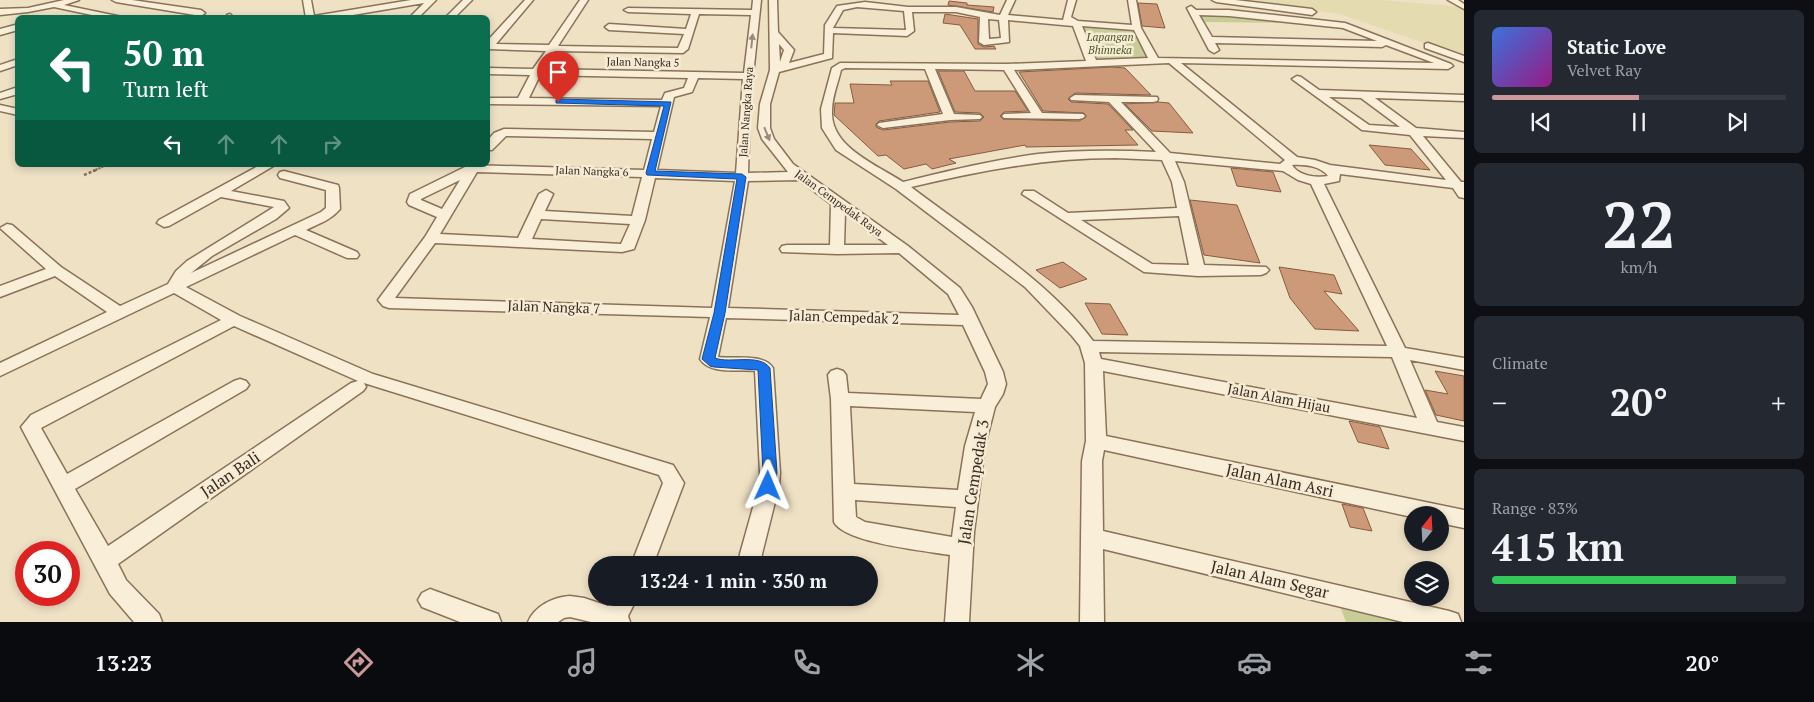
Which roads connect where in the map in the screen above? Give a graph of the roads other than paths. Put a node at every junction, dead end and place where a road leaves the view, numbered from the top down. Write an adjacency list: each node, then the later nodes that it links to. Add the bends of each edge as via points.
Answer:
1 (75, 0): 19 (street)
2 (116, 0): 27 (street)
3 (307, 0): 32 (street)
4 (370, 0): 23 (street)
5 (426, 0): 18 (street)
6 (432, 0): 34 (street)
7 (468, 0): 35 (street)
8 (530, 0): 50 (street)
9 (584, 0): 54 (street)
10 (757, 0): 28 (street, Jalan Nangka Raya)
11 (773, 0): 65 (street, Jalan Cempedak Raya)
12 (1011, 0): 38 (street)
13 (1072, 0): 39 (street, via 1066,18)
14 (1132, 0): 44 (street)
15 (1216, 0): 17 (street)
16 (1452, 0): 20 (street)
17 (1248, 1): 29 (street)
18 (404, 2): 23 (street)
19 (53, 5): 22 (street); 31 (street)
20 (1464, 7)
21 (908, 8): 37 (street, via 966,11); 46 (street, via 866,3 845,6 837,11); 46 (street, via 910,31 907,33)
22 (35, 9): 25 (street); 30 (street)
23 (370, 10): 33 (street)
24 (628, 10): 26 (street)
25 (0, 12)
26 (696, 12): 28 (street); 47 (street)
27 (201, 13)
28 (755, 13): 70 (street, Jalan Nangka Raya, one-way to 28)
29 (1321, 13)
30 (64, 15)
31 (107, 15)
32 (310, 15)
33 (349, 15)
34 (416, 15)
35 (453, 15)
36 (1338, 15): 45 (street)
37 (984, 16): 38 (street); 38 (street, via 984,42 1006,40)
38 (1003, 18): 39 (street)
39 (1076, 23): 44 (street); 61 (street)
40 (1236, 23): 41 (street)
41 (1324, 24): 51 (street, via 1192,10); 53 (street, via 1351,27)
42 (610, 27): 47 (street)
43 (15, 28): 48 (street)
44 (1137, 28): 56 (street)
45 (1376, 28)
46 (828, 30): 58 (street)
47 (690, 32): 54 (street, via 680,51)
48 (0, 33): 49 (street)
49 (15, 37)
50 (490, 39): 54 (street, via 490,47)
51 (1210, 40): 53 (street); 59 (street)
52 (1420, 43): 55 (street)
53 (1395, 44): 59 (street, via 1448,66)
54 (553, 48): 68 (street)
55 (1464, 59)
56 (1154, 60): 57 (street); 61 (street)
57 (1171, 60): 59 (street); 98 (street)
58 (834, 61): 62 (street); 65 (street); 109 (street, via 837,68 824,117 829,133 840,147)
59 (1219, 61)
60 (15, 63): 64 (street)
61 (1092, 64): 63 (street)
62 (929, 67): 63 (street); 90 (street)
63 (1007, 67): 88 (street)
64 (0, 68): 66 (street)
65 (778, 69): 84 (street, Jalan Cempedak Raya)
66 (15, 71)
67 (490, 71): 68 (street, Jalan Nangka 5)
68 (536, 72): 69 (street, Jalan Nangka 5); 81 (street)
69 (694, 75): 70 (street, Jalan Nangka 5); 82 (street, via 688,90 672,92)
70 (748, 76): 83 (street, Jalan Nangka Raya)
71 (1297, 79): 73 (street)
72 (15, 91): 75 (street)
73 (1317, 93): 74 (street); 93 (street, via 1361,126)
74 (1364, 95): 77 (street); 93 (street)
75 (0, 96)
76 (1075, 98): 78 (street)
77 (1464, 98)
78 (1112, 99): 79 (street); 97 (street)
79 (1153, 99)
80 (490, 100): 81 (street)
81 (522, 101): 82 (street)
82 (668, 103): 95 (street)
83 (745, 104): 84 (street); 107 (street, Jalan Nangka Raya)
84 (765, 104): 106 (street, Jalan Cempedak Raya, one-way to 106, via 764,128 768,139)
85 (0, 108): 86 (street)
86 (15, 111)
87 (1008, 116): 88 (street)
88 (1039, 116): 89 (street)
89 (1079, 116)
90 (950, 117): 91 (street); 92 (street)
91 (976, 117)
92 (883, 125)
93 (1414, 132): 94 (street); 110 (street)
94 (1464, 134)
95 (660, 136): 96 (street, via 504,132); 103 (street)
96 (490, 143)
97 (1168, 157): 98 (street); 109 (street, via 1092,155 1030,159); 115 (street)
98 (1290, 164): 104 (street, via 1317,164); 108 (street, via 1303,177)
99 (266, 167): 111 (street)
100 (472, 167): 116 (street, via 415,196 414,202)
101 (473, 167): 116 (street)
102 (490, 167): 103 (street, Jalan Nangka 6)
103 (650, 173): 107 (street, Jalan Nangka 6); 119 (street)
104 (1330, 173): 108 (street, via 1327,180); 110 (street)
105 (284, 176): 122 (street, via 330,186 334,191 333,210)
106 (800, 176): 107 (street, Jalan Nangka 6); 114 (street, Jalan Cempedak Raya)
107 (742, 177): 135 (street, Jalan Nangka Raya)
108 (1316, 180): 138 (street)
109 (901, 186): 139 (street, via 1030,284 1063,316)
110 (1462, 188)
111 (220, 193): 120 (street); 132 (street, via 279,204 282,208 192,265 177,278)
112 (546, 194): 117 (street)
113 (1029, 194): 118 (street)
114 (838, 203): 126 (street, Jalan Cempedak Raya); 127 (street)
115 (1185, 212): 118 (street); 130 (street)
116 (445, 215): 123 (street)
117 (536, 216): 119 (street); 124 (street)
118 (1065, 217): 130 (street, via 1149,269)
119 (638, 220): 124 (street, via 626,248)
120 (164, 223)
121 (7, 228): 129 (street)
122 (294, 230): 128 (street); 132 (street)
123 (431, 238): 124 (street); 135 (street, Jalan Nangka 7, via 388,296 386,300 389,303)
124 (523, 242)
125 (787, 249): 127 (street)
126 (903, 249): 127 (street); 137 (street, Jalan Cempedak Raya, via 954,291)
127 (838, 250)
128 (352, 255)
129 (56, 270): 133 (street); 134 (street)
130 (1198, 270): 131 (street)
131 (1261, 270)
132 (174, 287): 134 (street); 136 (street)
133 (0, 292)
134 (119, 313): 141 (street)
135 (719, 313): 137 (street, Jalan Cempedak 2); 157 (street, Jalan Nangka Raya, via 711,362 764,368 770,473)
136 (234, 320): 150 (street, via 33,423 31,427); 156 (street, via 367,378 666,470 674,483)
137 (969, 320): 146 (street, Jalan Cempedak 3, via 997,384)
138 (1398, 352): 139 (street); 140 (street); 147 (street)
139 (1091, 355): 147 (street, Jalan Alam Hijau); 149 (street)
140 (1464, 364)
141 (0, 370)
142 (837, 375): 145 (street)
143 (240, 385): 150 (street)
144 (357, 387): 158 (street, Jalan Bali)
145 (840, 399): 146 (street); 151 (street)
146 (986, 406): 152 (street, Jalan Cempedak 3, via 975,446)
147 (1430, 427): 148 (street, Jalan Alam Hijau)
148 (1464, 434)
149 (1096, 441): 153 (street, Jalan Alam Asri); 154 (street, via 1092,461)
150 (63, 486): 158 (street)
151 (843, 491): 152 (street); 155 (street, via 845,522 853,528)
152 (968, 500): 155 (street, Jalan Cempedak 3)
153 (1464, 519)
154 (1091, 537): 166 (street); 167 (street, Jalan Alam Segar)
155 (961, 548): 165 (street, Jalan Cempedak 3)
156 (646, 556)
157 (751, 556)
158 (104, 561): 162 (street, via 118,587)
159 (430, 600): 163 (street)
160 (621, 606): 161 (street)
161 (616, 621): 164 (street, via 565,607)
162 (150, 622)
163 (489, 622)
164 (540, 622)
165 (957, 622)
166 (1092, 622)
167 (1449, 622)

